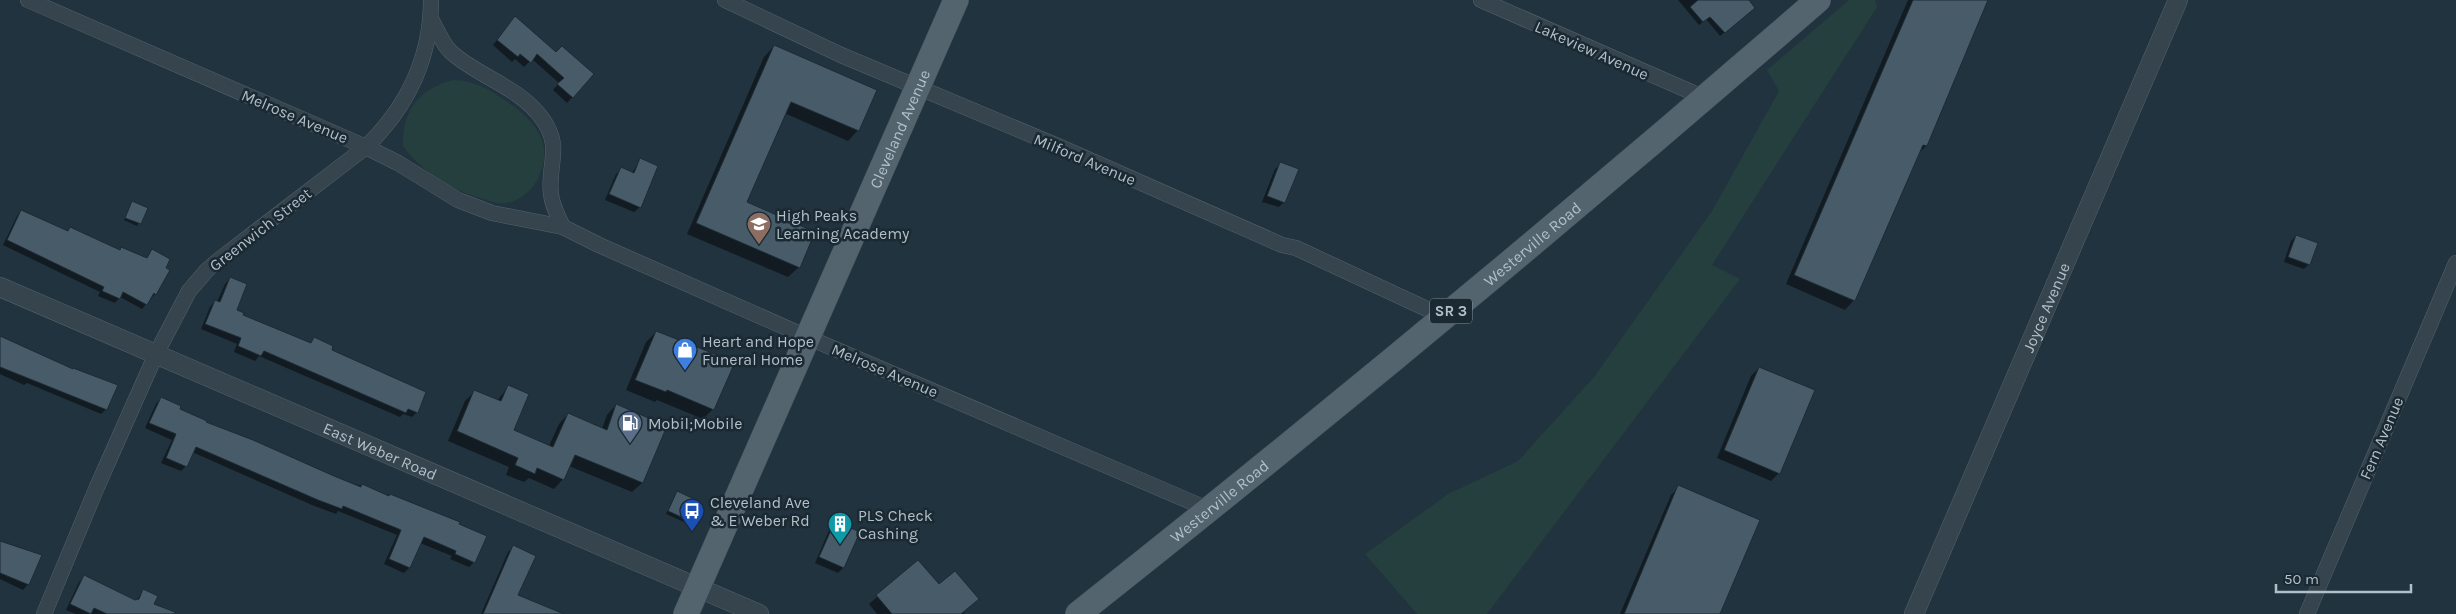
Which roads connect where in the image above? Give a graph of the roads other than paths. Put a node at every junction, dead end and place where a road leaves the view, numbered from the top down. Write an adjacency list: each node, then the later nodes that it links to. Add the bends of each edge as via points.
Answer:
1 (28, 0): 11 (street, Melrose Avenue)
2 (430, 0): 8 (street, Greenwich Street)
3 (725, 0): 9 (street, Milford Avenue)
4 (956, 0): 9 (main road, Cleveland Avenue)
5 (1481, 0): 10 (street, Lakeview Avenue)
6 (1818, 0): 10 (main road, Westerville Road / SR 3)
7 (2178, 0): 24 (street, Joyce Avenue)
8 (431, 19): 11 (street, Greenwich Street, via 414,82 402,105); 12 (street, via 449,51 510,90 540,116 553,138 551,193)
9 (917, 88): 15 (street, Milford Avenue, via 1282,245 1296,248); 16 (main road, Cleveland Avenue)
10 (1705, 98): 15 (main road, Westerville Road / SR 3)
11 (366, 147): 12 (street, Melrose Avenue, via 458,200 492,213); 17 (street, Greenwich Street, via 207,270 179,308)
12 (563, 226): 16 (street, Melrose Avenue)
13 (2456, 263): 25 (street, Fern Avenue)
14 (0, 287): 17 (street, East Weber Road)
15 (1444, 317): 18 (main road, Westerville Road / SR 3)
16 (808, 337): 18 (street, Melrose Avenue); 19 (main road, Cleveland Avenue)
17 (156, 354): 19 (street, East Weber Road); 20 (street, Greenwich Street)
18 (1210, 510): 23 (main road, Westerville Road / SR 3)
19 (697, 588): 21 (main road, Cleveland Avenue); 22 (street, East Weber Road)
20 (44, 614)
21 (686, 614)
22 (759, 614)
23 (1078, 614)
24 (1914, 614)
25 (2307, 614)

